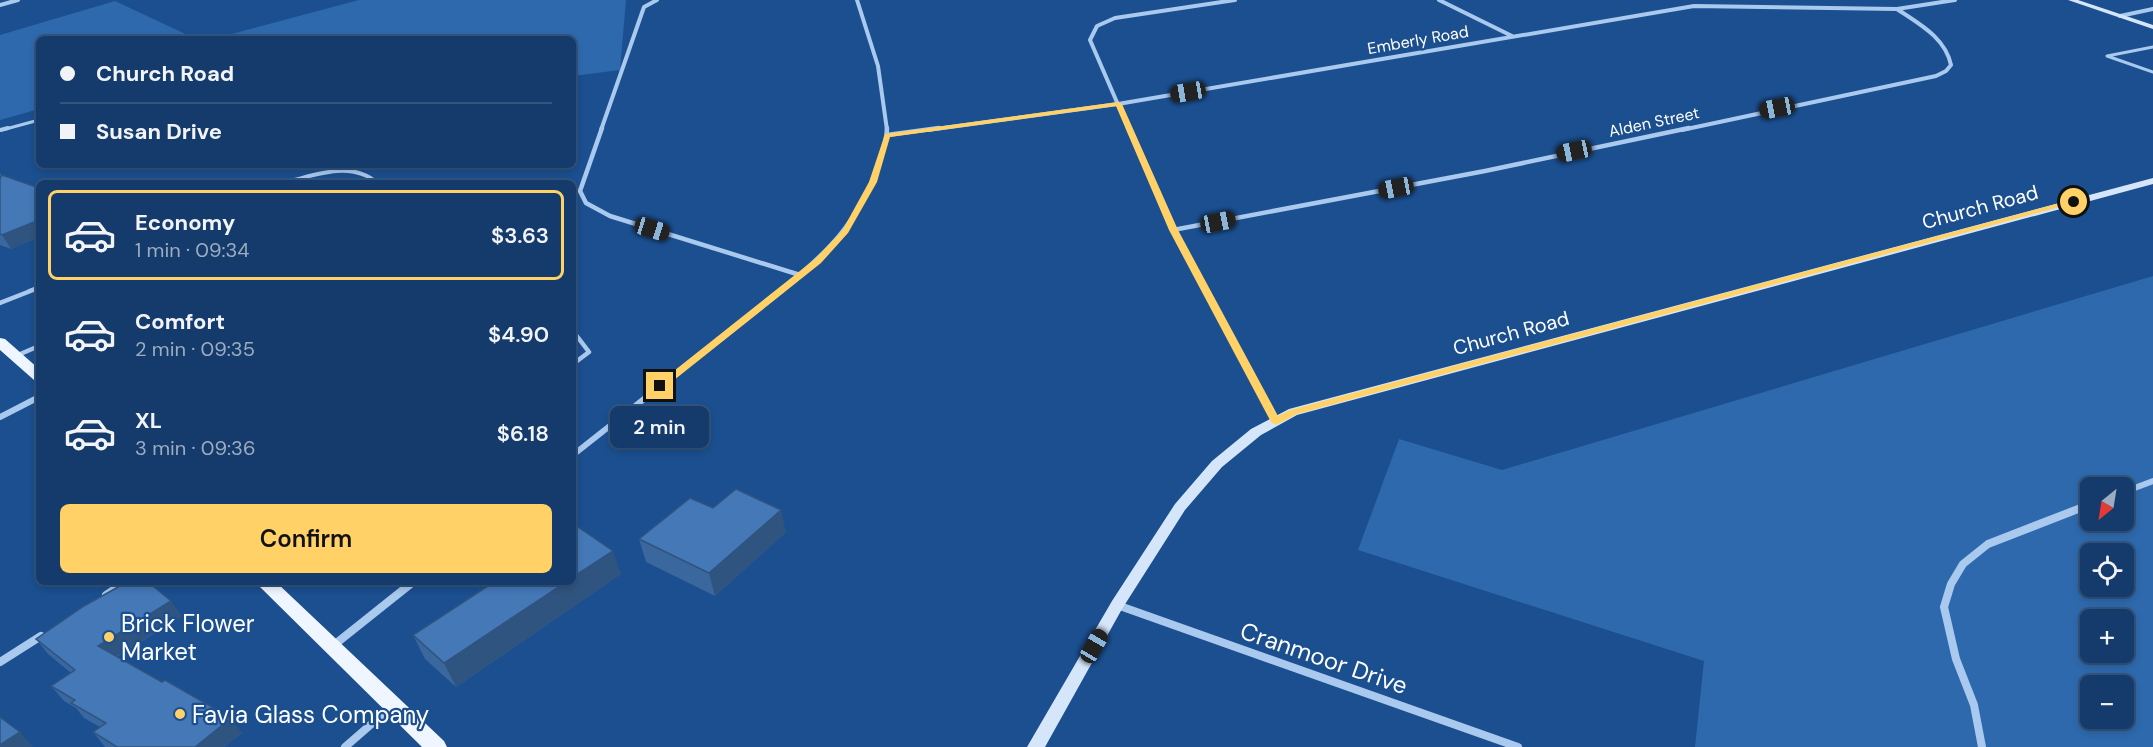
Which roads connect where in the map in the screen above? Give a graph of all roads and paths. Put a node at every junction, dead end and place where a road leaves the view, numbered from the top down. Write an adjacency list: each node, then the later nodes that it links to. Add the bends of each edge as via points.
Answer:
1 (18, 0): 8 (street)
2 (657, 0): 24 (street, via 644,7 580,191 586,203 610,216)
3 (857, 0): 19 (street, via 870,34)
4 (1235, 0): 16 (street, via 1115,18 1097,26 1090,40)
5 (1439, 0): 13 (street)
6 (1955, 0): 9 (street, Emberly Road)
7 (2072, 0): 11 (street)
8 (0, 5)
9 (1897, 9): 13 (street, Emberly Road, via 1720,4); 23 (street, Alden Street, via 1944,44 1951,65 1946,71 1485,171)
10 (2153, 9): 11 (street)
11 (2120, 16): 12 (street)
12 (2153, 27)
13 (1513, 37): 16 (street, Emberly Road)
14 (2153, 47): 15 (lane, via 2107,56)
15 (2153, 72)
16 (1118, 104): 19 (street, Emberly Road); 23 (street)
17 (36, 121): 18 (lane)
18 (0, 130)
19 (887, 135): 24 (street, via 873,182 845,232)
20 (297, 180): 21 (lane, via 347,171)
21 (375, 180)
22 (2153, 181): 35 (street, Church Road, via 1305,409)
23 (1173, 230): 35 (street)
24 (800, 275): 36 (street)
25 (36, 288): 26 (lane)
26 (0, 303)
27 (576, 332): 31 (lane, via 589,352)
28 (0, 342): 30 (main road)
29 (36, 347): 30 (lane)
30 (16, 356): 32 (main road)
31 (576, 362)
32 (36, 374)
33 (36, 399): 34 (street)
34 (0, 417)
35 (1276, 422): 44 (street, Church Road, via 1256,432 1217,464 1180,507)
36 (576, 453)
37 (2153, 481): 38 (street)
38 (2134, 488)
39 (2080, 508): 53 (street, via 1988,544 1963,564 1951,584 1944,607 1956,659 1974,705)
40 (120, 585): 43 (street)
41 (267, 585): 46 (main road)
42 (409, 585): 46 (street)
43 (96, 600)
44 (1117, 605): 51 (street, Church Road); 52 (street, Cranmoor Drive)
45 (48, 631): 47 (street)
46 (333, 645): 48 (main road)
47 (0, 662)
48 (392, 706): 49 (street); 50 (main road)
49 (345, 747)
50 (436, 747)
51 (1036, 747)
52 (1518, 747)
53 (1982, 747)

